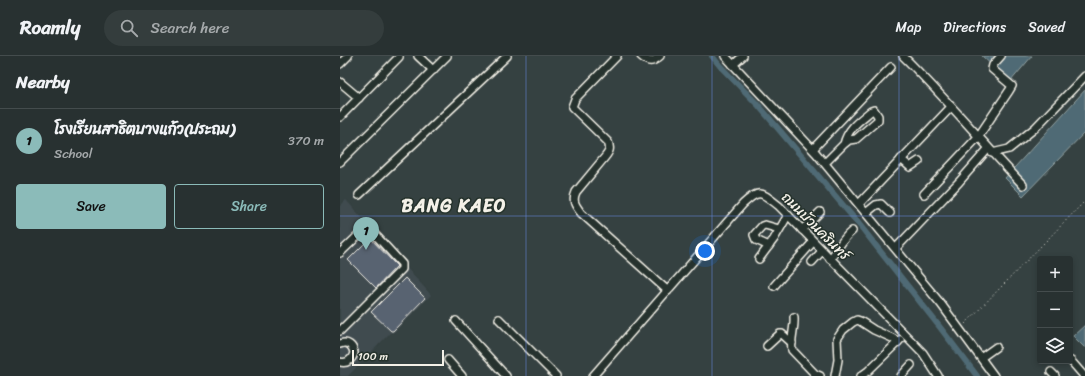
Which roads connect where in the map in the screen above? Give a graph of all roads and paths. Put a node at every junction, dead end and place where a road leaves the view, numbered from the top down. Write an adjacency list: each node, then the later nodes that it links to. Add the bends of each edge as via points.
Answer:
1 (348, 56): 13 (street)
2 (418, 56): 16 (street)
3 (448, 56): 16 (street)
4 (507, 56): 32 (street)
5 (617, 56): 51 (street, via 575,98 572,107 610,146 605,157 576,192 574,205)
6 (641, 56): 7 (street, via 649,62)
7 (660, 56)
8 (725, 56): 14 (street)
9 (743, 56): 14 (street)
10 (903, 56): 20 (street)
11 (1001, 56): 22 (street, via 992,69 1012,86)
12 (399, 57): 19 (street)
13 (340, 64)
14 (733, 65): 24 (street)
15 (890, 67): 24 (street)
16 (433, 70): 28 (street)
17 (1085, 76): 25 (street, via 1035,128 1009,149)
18 (340, 82): 19 (street)
19 (359, 98): 21 (street)
20 (951, 107): 22 (street); 26 (street)
21 (340, 117)
22 (978, 137): 25 (street); 31 (street)
23 (844, 144): 23 (street, via 856,139 878,120 874,110 851,127); 29 (street)
24 (813, 149): 29 (street)
25 (990, 151): 30 (street); 44 (street)
26 (901, 159): 27 (street, via 910,167); 34 (street)
27 (919, 161)
28 (340, 162)
29 (825, 163): 34 (street)
30 (1023, 184)
31 (924, 194)
32 (360, 195)
33 (1085, 201): 55 (path)
34 (859, 204): 36 (street)
35 (820, 212): 40 (street)
36 (866, 213): 37 (street, via 881,204); 44 (street)
37 (890, 213)
38 (788, 215): 39 (street); 40 (street, ถนนบัวนครินทร์); 51 (street, ถนนบัวนครินทร์, via 766,196 754,194)
39 (779, 229): 43 (street); 43 (street, via 765,225 754,235 756,240)
40 (802, 230): 42 (street, ถนนบัวนครินทร์)
41 (852, 231): 48 (street, via 843,239)
42 (813, 242): 45 (street, ถนนบัวนครินทร์); 50 (street)
43 (769, 246): 47 (street)
44 (896, 248): 55 (street)
45 (822, 251): 48 (street, ถนนบัวนครินทร์); 49 (street)
46 (340, 253): 56 (street, via 369,228 402,264 402,269)
47 (759, 259)
48 (830, 259): 57 (street, ถนนบัวนครินทร์)
49 (812, 262)
50 (774, 286)
51 (668, 291): 71 (street, ถนนบัวนครินทร์)
52 (794, 317): 59 (street)
53 (498, 319): 70 (street)
54 (456, 321): 69 (street)
55 (960, 329): 63 (street)
56 (340, 332)
57 (905, 335): 58 (street); 76 (street, ถนนบัวนครินทร์, via 923,353)
58 (898, 342): 73 (street, via 860,321 853,322 837,339 838,360); 74 (street)
59 (792, 343): 61 (street, via 780,334); 72 (street, via 792,350)
60 (340, 344): 65 (street, via 347,343 354,353 350,361)
61 (767, 346)
62 (996, 347): 63 (street)
63 (982, 358): 77 (street)
64 (448, 360): 68 (street)
65 (340, 362)
66 (1073, 362): 78 (street)
67 (911, 365): 75 (street)
68 (462, 376)
69 (506, 376)
70 (556, 376)
71 (593, 376)
72 (818, 376)
73 (835, 376)
74 (861, 376)
75 (901, 376)
76 (938, 376)
77 (994, 376)
78 (1084, 376)

